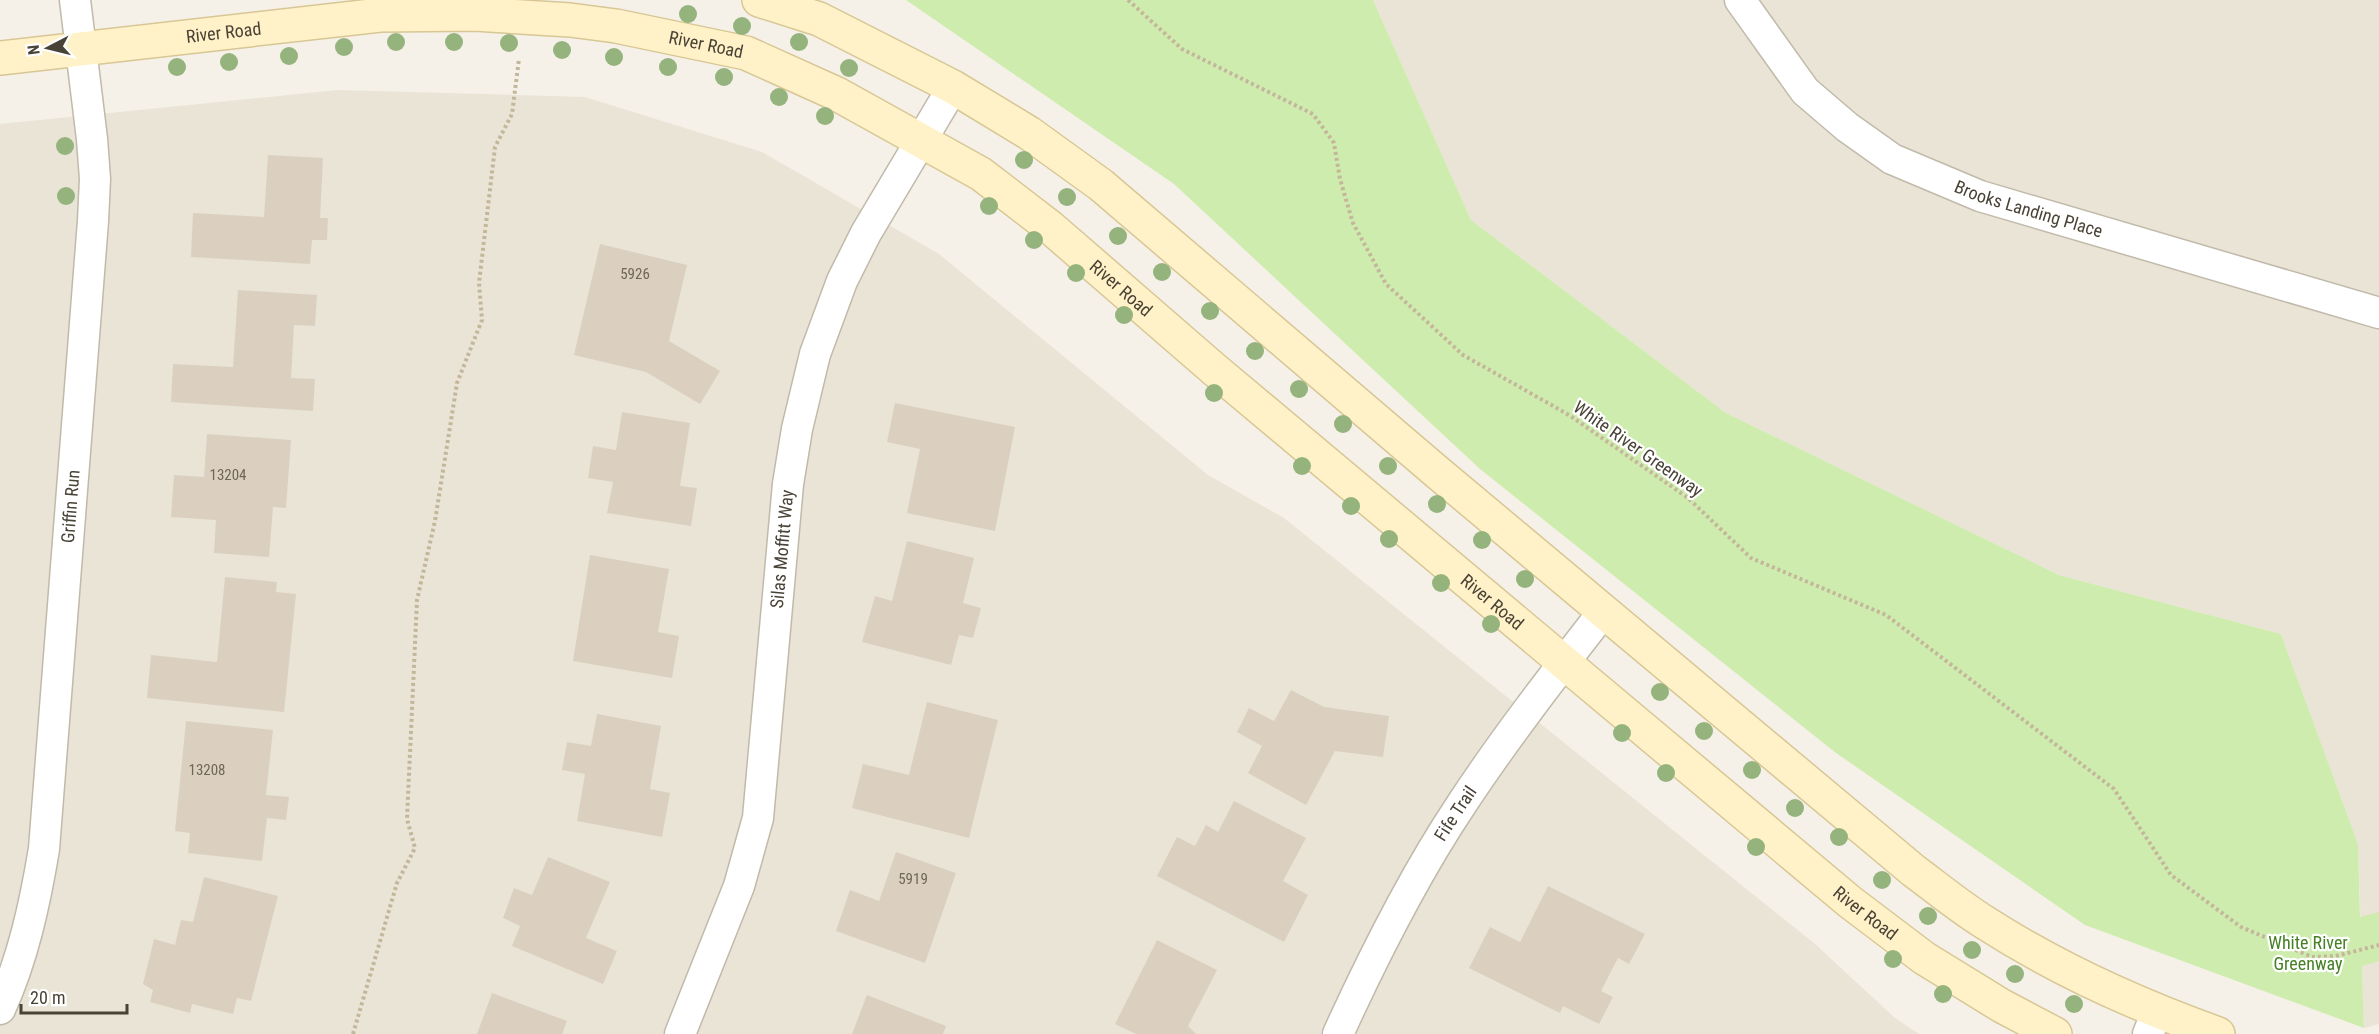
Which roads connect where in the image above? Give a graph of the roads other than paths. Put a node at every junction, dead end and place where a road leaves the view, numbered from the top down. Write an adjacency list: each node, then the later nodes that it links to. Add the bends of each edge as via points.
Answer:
1 (75, 0): 4 (street, Griffin Run)
2 (759, 0): 6 (main road, via 819,19)
3 (1740, 0): 8 (street, Brooks Landing Place, via 1805,91 1892,159 1980,196)
4 (80, 49): 5 (main road, River Road); 7 (main road, River Road, via 380,15 474,14 570,20 746,53 837,94); 11 (street, Griffin Run, via 95,179 45,837 35,901)
5 (0, 58)
6 (952, 87): 7 (street, Silas Moffitt Way); 9 (main road, via 1029,133 1101,185)
7 (921, 139): 10 (main road, River Road, via 981,174 1050,227); 13 (street, Silas Moffitt Way, via 842,280 815,354 788,484 758,818 740,886)
8 (2379, 313)
9 (1604, 611): 10 (street, Fife Trail); 12 (main road, via 1914,871 1984,922 2085,978)
10 (1564, 662): 14 (street, Fife Trail, via 1460,806 1381,942); 15 (main road, River Road, via 1850,902 1924,958)
11 (0, 1009)
12 (2153, 1023): 16 (main road)
13 (680, 1034)
14 (1338, 1034)
15 (2055, 1034)
16 (2218, 1034)

